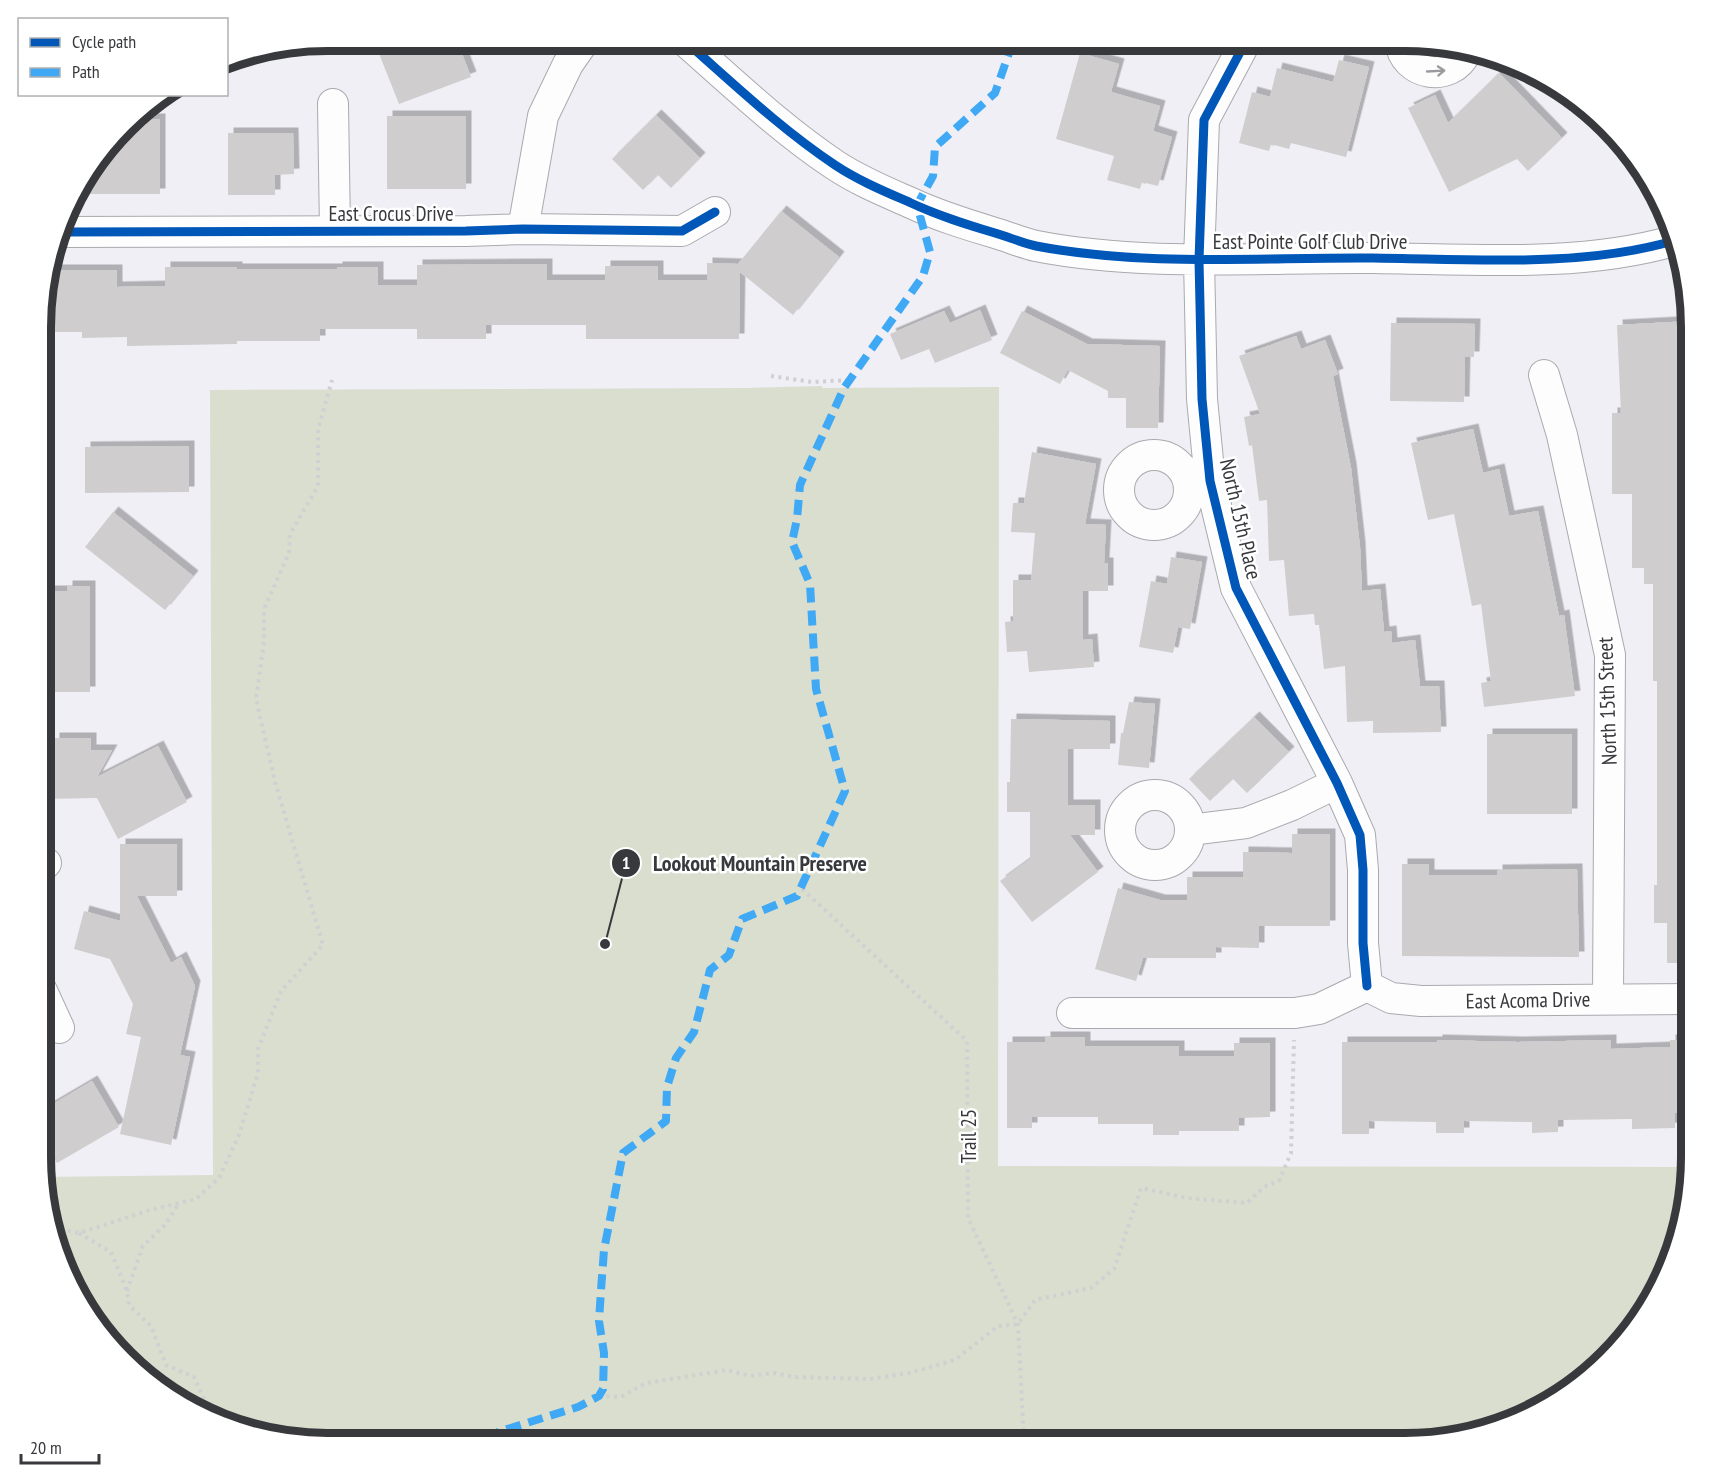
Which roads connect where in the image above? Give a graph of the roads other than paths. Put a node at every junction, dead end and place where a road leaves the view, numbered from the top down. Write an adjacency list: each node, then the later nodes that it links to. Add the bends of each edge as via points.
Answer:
1 (577, 51): 8 (street, via 543,116)
2 (696, 51): 12 (street, East Pointe Golf Club Drive, via 786,131 838,167 939,216 1035,245 1100,254)
3 (1241, 51): 12 (street, North 15th Place, via 1204,120)
4 (1403, 51): 5 (street, one-way to 5, via 1414,66 1425,72 1444,72)
5 (1462, 57)
6 (333, 104): 9 (street)
7 (715, 212): 8 (street, East Crocus Drive, via 682,231)
8 (524, 229): 9 (street, East Crocus Drive)
9 (334, 231): 10 (street, East Crocus Drive)
10 (68, 232)
11 (1667, 243): 12 (street, East Pointe Golf Club Drive, via 1572,258)
12 (1200, 260): 14 (street, North 15th Place, via 1199,483 1236,588)
13 (1544, 375): 17 (street, North 15th Street, via 1562,435 1610,655)
14 (1337, 783): 15 (street, via 1246,823); 16 (street, North 15th Place, via 1360,835)
15 (1190, 830)
16 (1367, 986): 17 (street, East Acoma Drive, via 1391,998 1421,1001); 20 (street, via 1319,1010)
17 (1608, 998): 18 (street, East Acoma Drive)
18 (1681, 999)
19 (51, 1011): 21 (street)
20 (1072, 1012)
21 (59, 1028)

